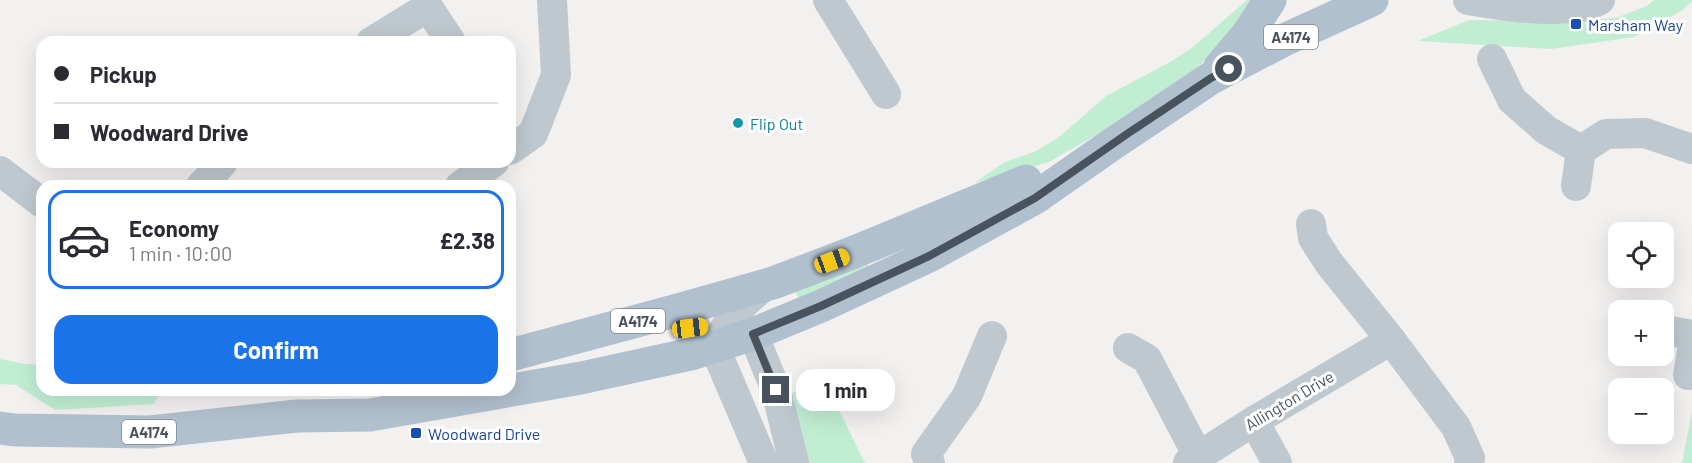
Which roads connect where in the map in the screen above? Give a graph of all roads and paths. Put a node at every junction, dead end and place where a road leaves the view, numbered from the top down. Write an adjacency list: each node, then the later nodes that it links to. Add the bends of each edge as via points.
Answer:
1 (552, 0): 12 (street, via 556,75 533,134)
2 (828, 0): 11 (street)
3 (1270, 0): 10 (main road, A4174)
4 (1372, 0): 10 (main road, A4174)
5 (1468, 0): 6 (street, via 1551,10)
6 (1600, 0)
7 (382, 36): 8 (street, via 428,7)
8 (447, 36)
9 (1492, 59): 15 (street, via 1512,100 1546,130)
10 (1211, 78): 13 (main road, A4174)
11 (886, 94)
12 (516, 141)
13 (1111, 145): 24 (main road, A4174, via 968,207); 28 (main road, A4174, via 1035,198 939,251 821,306)
14 (1692, 149): 15 (street, via 1644,133 1606,134)
15 (1581, 150): 21 (street)
16 (218, 168): 19 (street)
17 (486, 168): 20 (street)
18 (0, 171): 22 (street)
19 (206, 180)
20 (468, 180)
21 (1576, 186)
22 (36, 198)
23 (1311, 224): 29 (street, via 1313,238 1329,263)
24 (765, 285): 28 (street, via 735,312); 31 (main road, A4174)
25 (1674, 332): 26 (street)
26 (1692, 335)
27 (992, 336): 39 (street, via 967,396)
28 (730, 337): 32 (main road, A4174, via 705,327 675,330 587,351); 33 (main road, A4174, via 691,354); 41 (street); 42 (street, via 776,390)
29 (1391, 340): 37 (street, Allington Drive); 44 (street, via 1456,427)
30 (1128, 348): 40 (street, via 1147,359)
31 (516, 353)
32 (516, 359)
33 (516, 389)
34 (365, 396): 36 (main road, A4174)
35 (478, 396): 36 (main road, A4174, via 370,415)
36 (297, 416): 38 (main road, A4174, via 150,432)
37 (1254, 421): 40 (street, Allington Drive); 43 (street)
38 (0, 428)
39 (928, 458)
40 (1193, 459)
41 (764, 463)
42 (794, 463)
43 (1277, 463)
44 (1469, 463)

